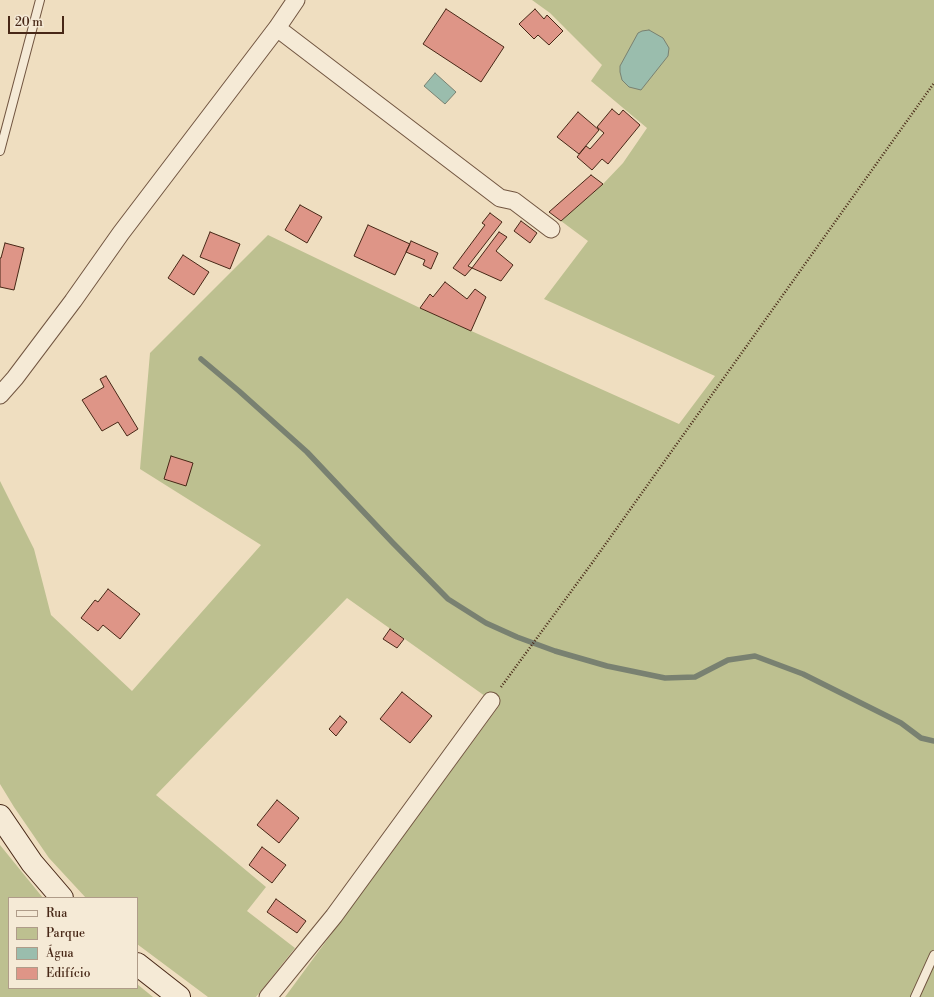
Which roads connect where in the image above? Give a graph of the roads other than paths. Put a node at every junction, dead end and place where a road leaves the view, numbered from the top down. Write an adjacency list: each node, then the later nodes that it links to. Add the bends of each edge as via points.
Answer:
1 (40, 0): 4 (lane)
2 (296, 0): 3 (street)
3 (277, 28): 5 (street, via 500,198 514,201); 6 (street, via 121,233 60,319)
4 (0, 151)
5 (551, 229)
6 (0, 395)
7 (491, 701): 13 (street, via 334,916)
8 (0, 816): 9 (main road, via 32,863)
9 (61, 897)
10 (934, 955): 14 (lane)
11 (138, 965): 12 (main road)
12 (178, 997)
13 (268, 997)
14 (915, 997)

